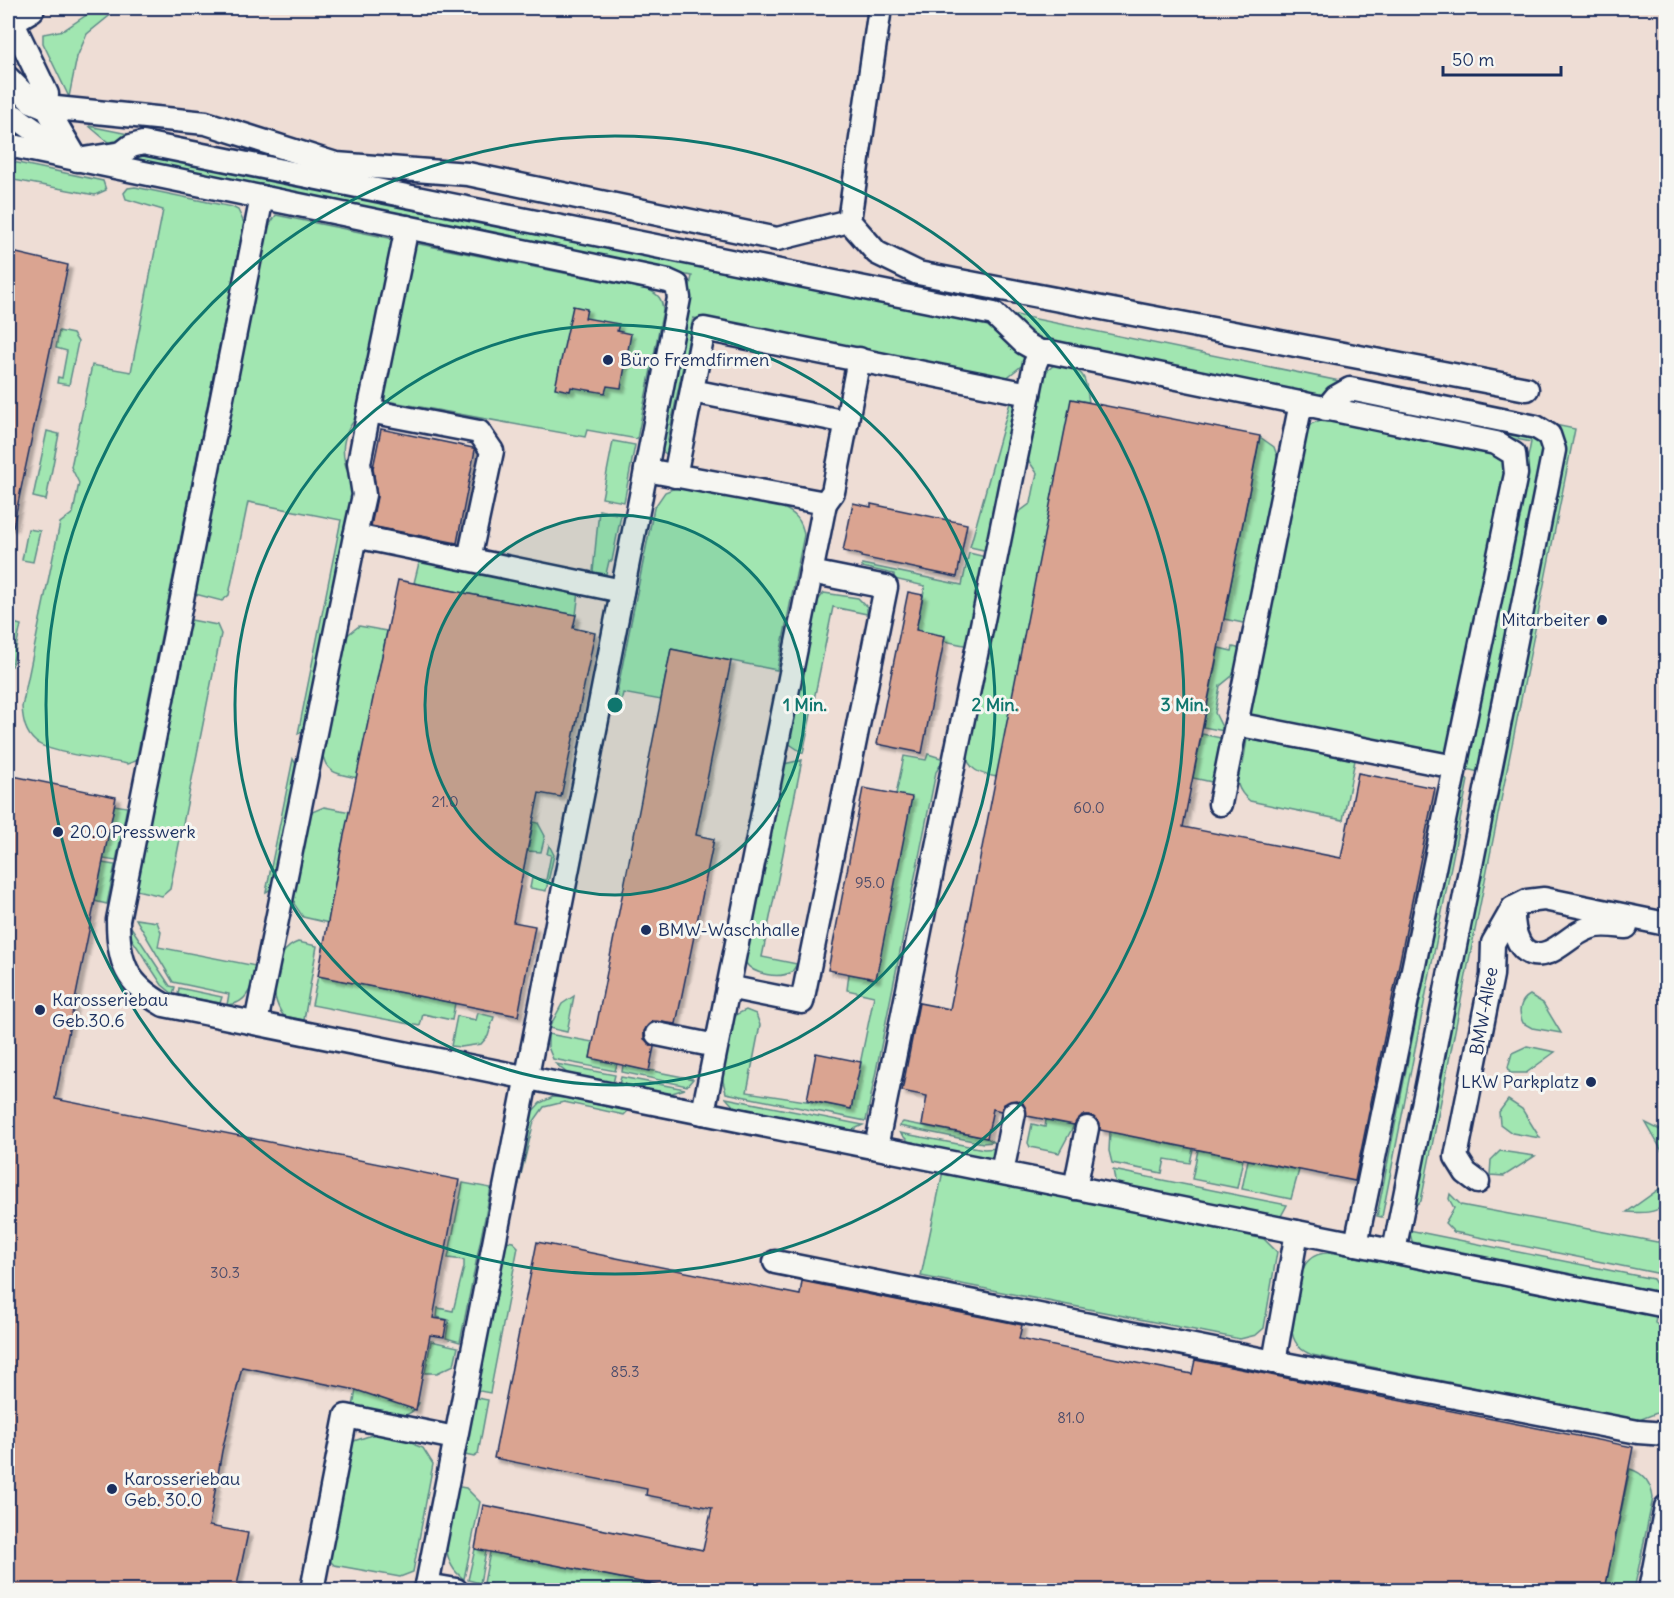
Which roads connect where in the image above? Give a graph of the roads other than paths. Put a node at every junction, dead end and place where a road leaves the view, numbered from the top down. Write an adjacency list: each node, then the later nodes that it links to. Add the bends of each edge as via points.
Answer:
1 (880, 8): 9 (lane)
2 (16, 16): 4 (lane, via 47,94)
3 (8, 78): 4 (lane, via 31,101)
4 (46, 107): 7 (lane); 9 (lane, via 206,123 336,164 468,174 777,239)
5 (8, 115): 7 (lane)
6 (8, 145): 7 (lane)
7 (77, 160): 8 (lane); 11 (lane, via 122,153 143,143 994,314 1024,343)
8 (262, 197): 10 (lane); 34 (lane, via 118,920 118,948 127,973 142,993 164,1005)
9 (849, 221): 13 (lane, via 878,253 918,273)
10 (407, 227): 18 (lane); 20 (lane, via 677,285 679,298)
11 (1040, 352): 15 (lane); 16 (lane)
12 (859, 359): 14 (lane, via 704,328); 15 (lane); 19 (lane)
13 (1527, 389)
14 (692, 391): 19 (lane); 21 (lane)
15 (1029, 394): 41 (lane)
16 (1301, 403): 17 (lane); 27 (lane)
17 (1326, 409): 28 (lane, via 1496,443 1514,454 1516,474); 47 (lane, via 1350,389 1536,427 1549,435 1554,450)
18 (369, 411): 23 (lane, via 359,463 364,495); 24 (lane, via 479,432 492,451)
19 (847, 422): 22 (lane, via 833,492)
20 (646, 470): 21 (lane); 26 (lane)
21 (675, 476): 22 (lane)
22 (825, 503): 25 (lane)
23 (355, 536): 24 (lane); 34 (lane)
24 (469, 559): 26 (lane)
25 (811, 572): 33 (lane); 33 (lane, via 886,587 802,1002)
26 (622, 591): 37 (lane)
27 (1236, 724): 28 (lane); 29 (lane)
28 (1455, 767): 46 (lane)
29 (1220, 804)
30 (1514, 908): 31 (lane, via 1544,899); 32 (lane, via 1512,929 1518,943 1529,952 1548,953 1590,927 1627,927); 43 (lane, BMW-Allee, via 1493,943 1492,975 1456,1156 1466,1173)
31 (1666, 924)
32 (1666, 935)
33 (728, 987): 36 (lane)
34 (256, 1023): 37 (lane)
35 (657, 1035): 36 (lane)
36 (716, 1046): 38 (lane)
37 (526, 1077): 38 (lane); 52 (lane)
38 (703, 1113): 41 (lane)
39 (1014, 1113): 42 (lane)
40 (1087, 1128): 44 (lane)
41 (876, 1148): 42 (lane)
42 (1002, 1172): 44 (lane)
43 (1478, 1182)
44 (1075, 1188): 45 (lane)
45 (1297, 1232): 46 (lane); 50 (lane)
46 (1356, 1244): 47 (lane)
47 (1394, 1251): 49 (lane)
48 (775, 1262): 50 (lane)
49 (1666, 1306)
50 (1274, 1362): 51 (lane, via 1638,1432)
51 (1666, 1434)
52 (455, 1438): 54 (lane); 55 (lane, via 346,1416)
53 (1666, 1507): 57 (lane)
54 (426, 1588): 56 (lane)
55 (312, 1590)
56 (456, 1590)
57 (1650, 1590)

